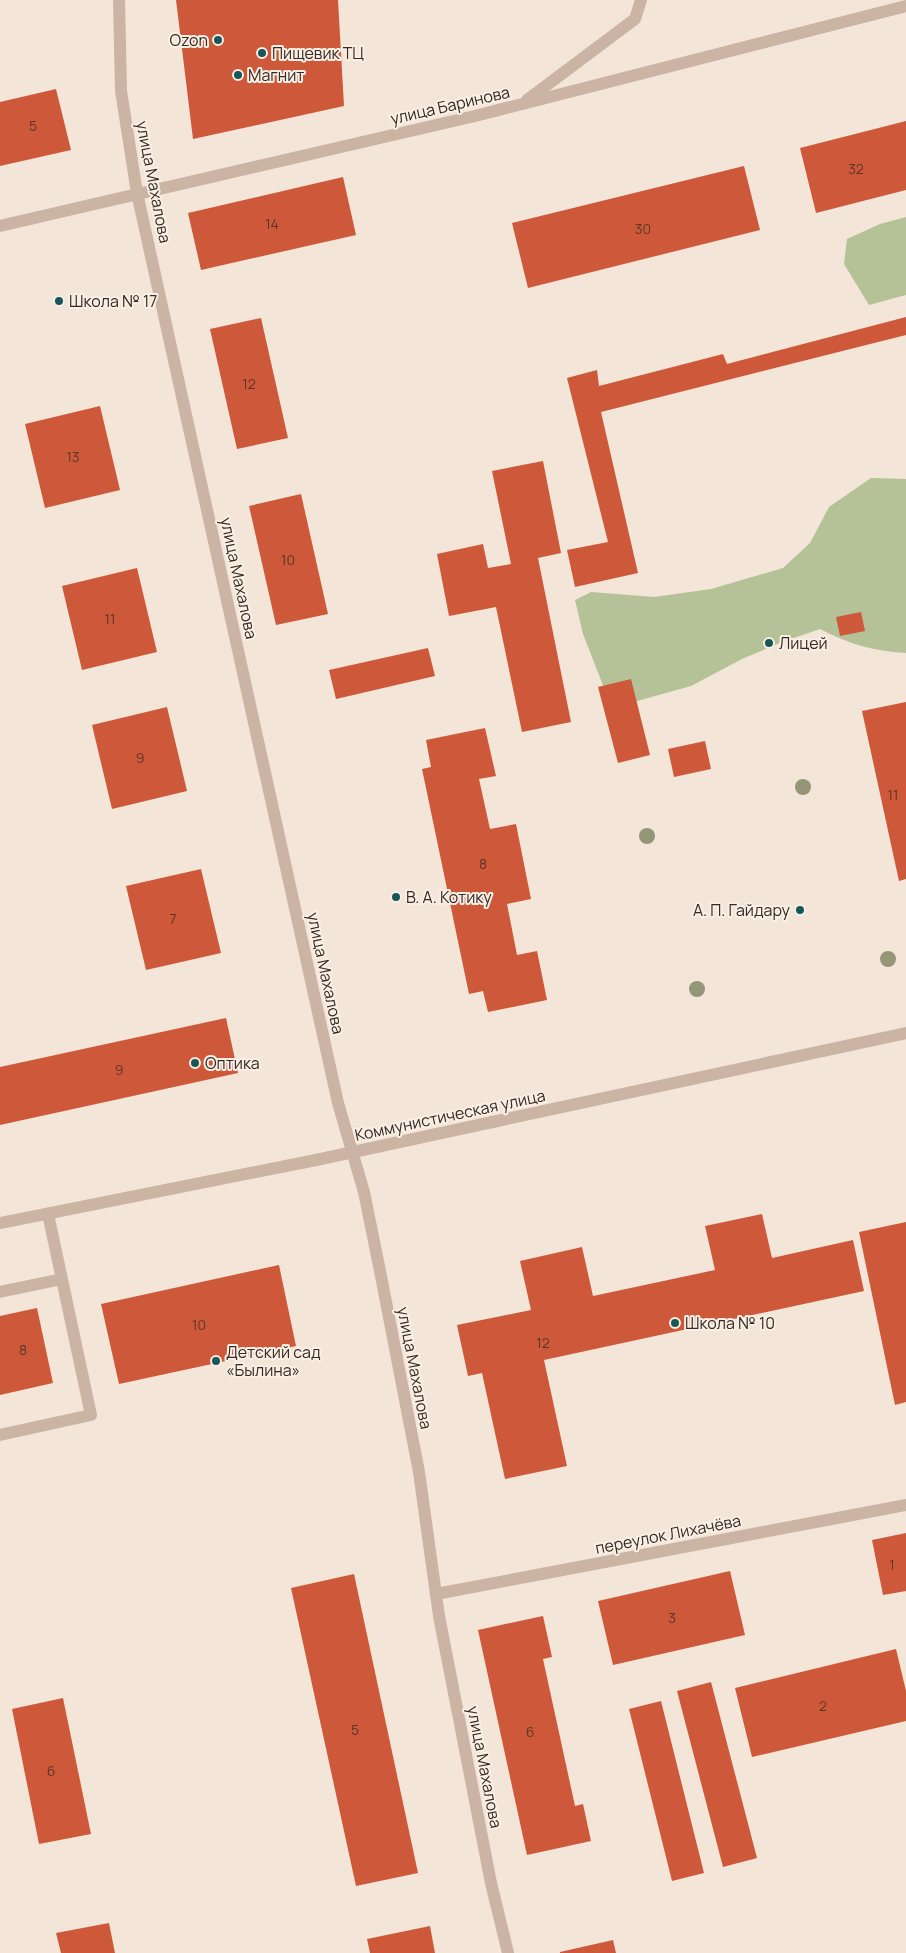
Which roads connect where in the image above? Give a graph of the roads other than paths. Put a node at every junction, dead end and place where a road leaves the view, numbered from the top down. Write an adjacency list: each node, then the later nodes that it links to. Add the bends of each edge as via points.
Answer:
1 (119, 0): 5 (street, улица Махалова, via 121,91)
2 (640, 0): 4 (street, via 635,19)
3 (906, 6): 4 (street, улица Баринова)
4 (521, 104): 5 (street, улица Баринова)
5 (137, 193): 6 (street, улица Баринова); 8 (street, улица Махалова, via 338,1103)
6 (0, 226)
7 (906, 1033): 8 (street, Коммунистическая улица)
8 (353, 1152): 9 (street, Коммунистическая улица); 15 (street, улица Махалова, via 364,1192 417,1463)
9 (48, 1214): 10 (street, Коммунистическая улица); 11 (street)
10 (0, 1223)
11 (62, 1279): 12 (street); 13 (street, via 91,1416)
12 (0, 1292)
13 (0, 1435)
14 (906, 1505): 15 (street, переулок Лихачёва)
15 (436, 1594): 16 (street, улица Махалова, via 491,1883)
16 (508, 1953)

